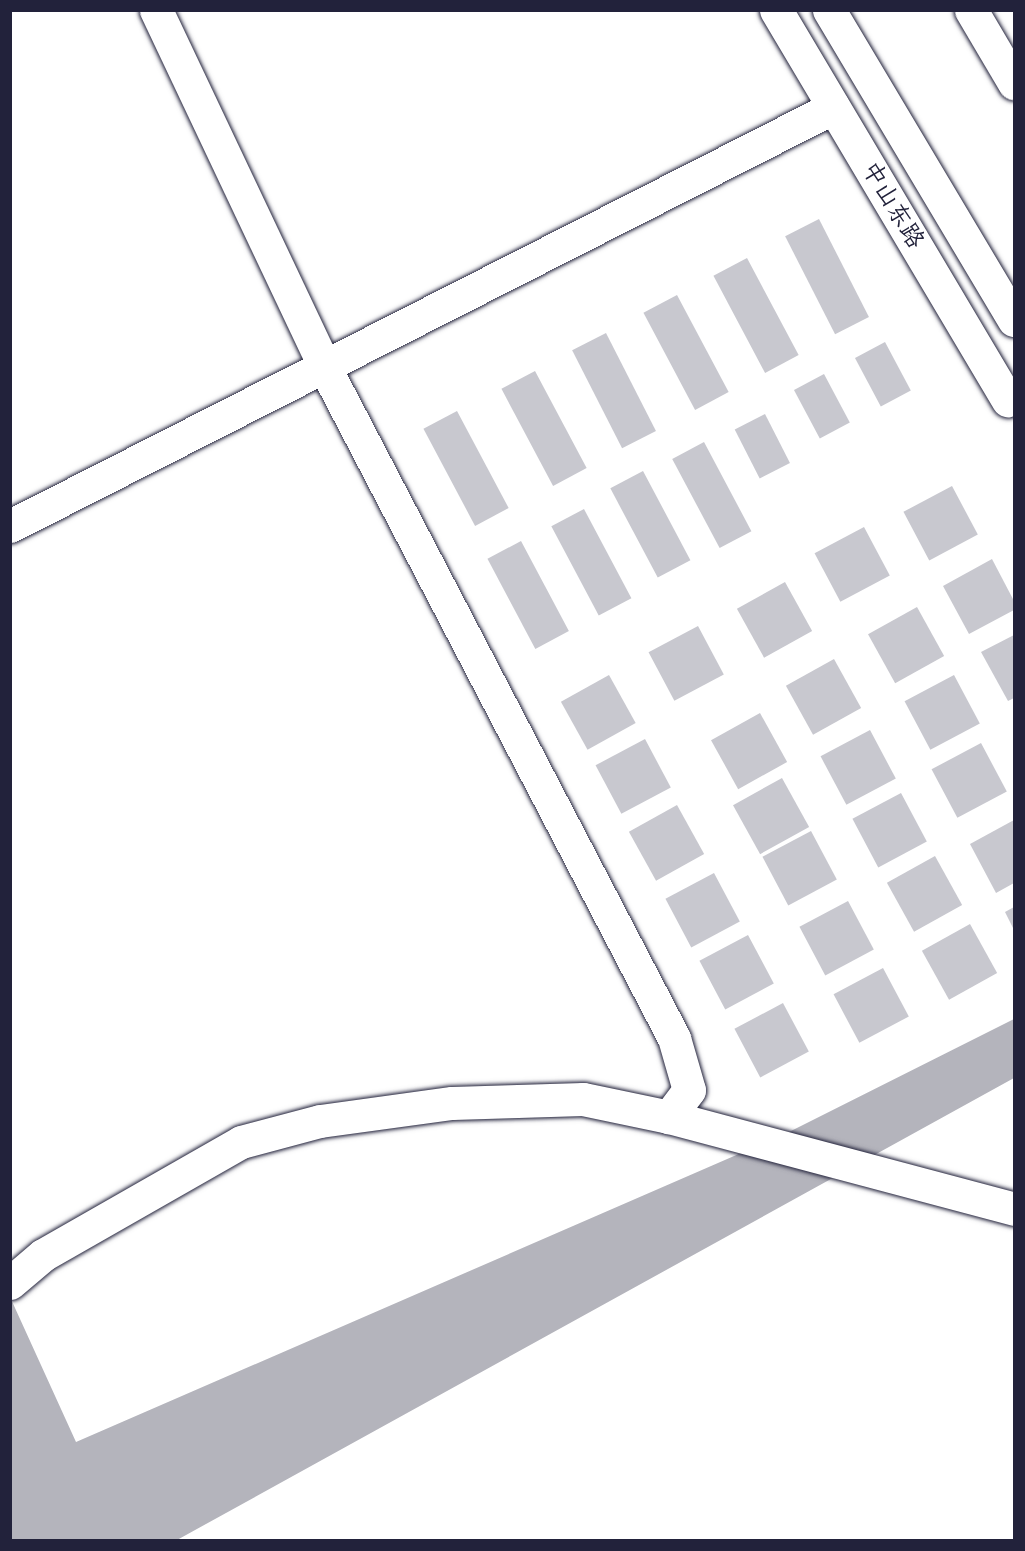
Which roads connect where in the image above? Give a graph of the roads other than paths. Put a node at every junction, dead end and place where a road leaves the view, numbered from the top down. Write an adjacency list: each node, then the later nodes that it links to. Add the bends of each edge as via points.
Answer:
1 (156, 10): 8 (street)
2 (776, 10): 6 (street, 中山东路)
3 (829, 10): 7 (street, 中山东路)
4 (971, 10): 5 (street)
5 (1014, 83)
6 (834, 107): 8 (street); 9 (street, 中山东路)
7 (1014, 320)
8 (324, 366): 10 (street); 11 (street, via 674,1038 689,1090)
9 (1008, 400)
10 (10, 526)
11 (669, 1118): 12 (street); 13 (street, via 583,1100 452,1103 320,1121 241,1142 43,1255)
12 (1014, 1209)
13 (10, 1283)

